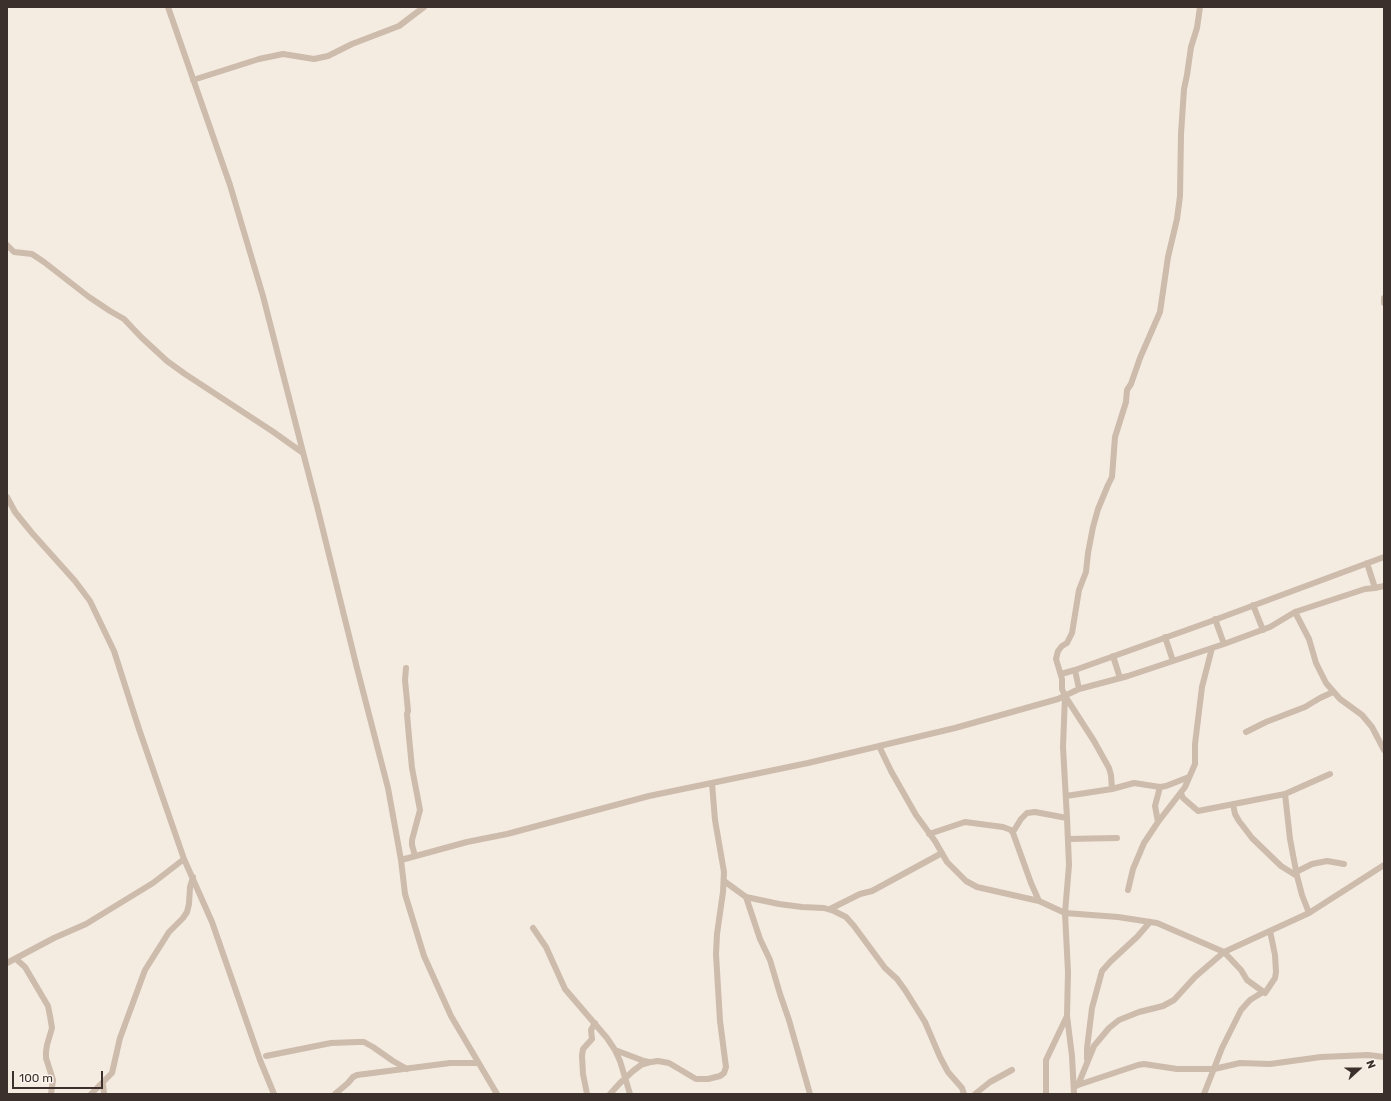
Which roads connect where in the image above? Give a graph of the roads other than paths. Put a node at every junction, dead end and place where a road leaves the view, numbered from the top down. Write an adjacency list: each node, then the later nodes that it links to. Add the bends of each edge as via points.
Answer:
1 (168, 7): 4 (street)
2 (424, 7): 4 (street, via 399,26 328,56 314,59 283,54)
3 (1200, 7): 25 (street, via 1184,89 1180,134 1180,196 1160,312 1127,390 1115,437 1112,477 1093,527 1072,633 1067,643 1058,651 1056,659)
4 (193, 80): 8 (street, via 230,185 263,296)
5 (7, 245): 8 (street, via 14,252 32,254 89,297 124,318 141,337 185,374)
6 (1384, 298): 7 (street)
7 (1384, 303)
8 (303, 453): 51 (street, via 388,788)
9 (7, 496): 50 (street, via 15,512 75,581 94,609 114,651)
10 (1384, 557): 11 (street)
11 (1367, 563): 13 (street); 14 (street)
12 (1384, 586): 13 (street)
13 (1375, 588): 15 (street)
14 (1253, 606): 16 (street); 17 (street)
15 (1295, 612): 17 (street); 28 (street, via 1310,638 1316,663)
16 (1215, 619): 18 (street); 19 (street)
17 (1263, 630): 19 (street)
18 (1166, 637): 21 (street); 22 (street)
19 (1224, 644): 20 (street)
20 (1212, 648): 22 (street); 34 (street, via 1202,687 1195,764)
21 (1113, 656): 24 (street); 26 (street)
22 (1173, 661): 26 (street)
23 (406, 668): 49 (street, via 412,768 420,810 412,840)
24 (1075, 670): 25 (street); 27 (street)
25 (1061, 674): 29 (street)
26 (1120, 678): 27 (street)
27 (1079, 690): 29 (street)
28 (1333, 692): 30 (street); 32 (street, via 1362,715 1372,727)
29 (1065, 696): 31 (street, via 955,728); 37 (street, via 1109,768); 40 (street, via 1062,747)
30 (1246, 732)
31 (879, 746): 35 (street); 45 (street)
32 (1384, 750)
33 (1330, 774): 39 (street)
34 (1189, 777): 36 (street); 38 (street)
35 (712, 783): 49 (street, via 650,796); 56 (street)
36 (1160, 787): 37 (street, via 1134,783); 43 (street, via 1155,806)
37 (1112, 789): 40 (street)
38 (1181, 793): 41 (street, via 1198,811); 43 (street)
39 (1285, 794): 41 (street); 54 (street)
40 (1066, 796): 42 (street)
41 (1233, 804): 54 (street, via 1235,814 1249,834 1276,862)
42 (1068, 818): 44 (street, via 1027,813); 47 (street)
43 (1158, 822): 57 (street, via 1136,860)
44 (1013, 832): 45 (street, via 1003,827 965,822); 59 (street)
45 (929, 834): 48 (street)
46 (1117, 838): 47 (street)
47 (1068, 839): 62 (street, via 1069,865)
48 (942, 853): 59 (street, via 954,871 977,887); 60 (street, via 872,891)
49 (415, 856): 51 (street)
50 (184, 859): 55 (street); 67 (street, via 153,883 86,924)
51 (401, 860): 76 (street, via 405,894 424,956 451,1016)
52 (1344, 864): 54 (street, via 1327,861 1312,864)
53 (1384, 865): 61 (street)
54 (1297, 874): 61 (street)
55 (193, 877): 82 (street, via 187,912 169,932 145,970 120,1038 113,1072); 87 (street, via 212,922)
56 (724, 880): 58 (street); 75 (street, via 716,954 726,1067 724,1073 708,1079 696,1079 669,1063)
57 (1128, 890)
58 (746, 897): 60 (street, via 779,904); 93 (street, via 770,960)
59 (1039, 901): 62 (street)
60 (830, 909): 94 (street, via 846,917 905,990 925,1022 945,1067)
61 (1309, 912): 65 (street)
62 (1065, 913): 63 (street); 70 (street)
63 (1150, 922): 66 (street); 77 (street, via 1102,971 1092,1008)
64 (533, 928): 71 (street, via 546,947 565,989)
65 (1270, 931): 66 (street); 69 (street, via 1276,972 1273,982)
66 (1224, 952): 69 (street, via 1247,980); 77 (street, via 1195,977 1174,1000 1163,1006 1128,1015 1109,1028 1094,1046)
67 (16, 959): 68 (street); 84 (street, via 25,967 48,1006 52,1028 46,1058 53,1080)
68 (7, 963)
69 (1265, 992): 79 (street, via 1250,1000 1241,1010)
70 (1067, 1016): 83 (street); 96 (street, via 1046,1060)
71 (595, 1023): 72 (street); 90 (street, via 591,1030 592,1039 583,1049 582,1056)
72 (615, 1050): 75 (street); 81 (street)
73 (266, 1056): 78 (street, via 331,1043 358,1042 373,1046)
74 (1384, 1057): 79 (street, via 1368,1055 1270,1064 1240,1063)
75 (651, 1062): 81 (street, via 641,1065)
76 (478, 1063): 78 (street); 89 (street)
77 (1086, 1064): 83 (street)
78 (407, 1069): 88 (street, via 357,1075)
79 (1214, 1069): 83 (street, via 1138,1065); 98 (street)
80 (1012, 1070): 95 (street)
81 (626, 1078): 91 (street); 92 (street)
82 (103, 1084): 85 (street); 86 (street)
83 (1076, 1086): 97 (street)
84 (51, 1094)
85 (91, 1094)
86 (104, 1094)
87 (274, 1094)
88 (335, 1094)
89 (497, 1094)
90 (588, 1094)
91 (610, 1094)
92 (630, 1094)
93 (810, 1094)
94 (964, 1094)
95 (975, 1094)
96 (1046, 1094)
97 (1074, 1094)
98 (1204, 1094)

